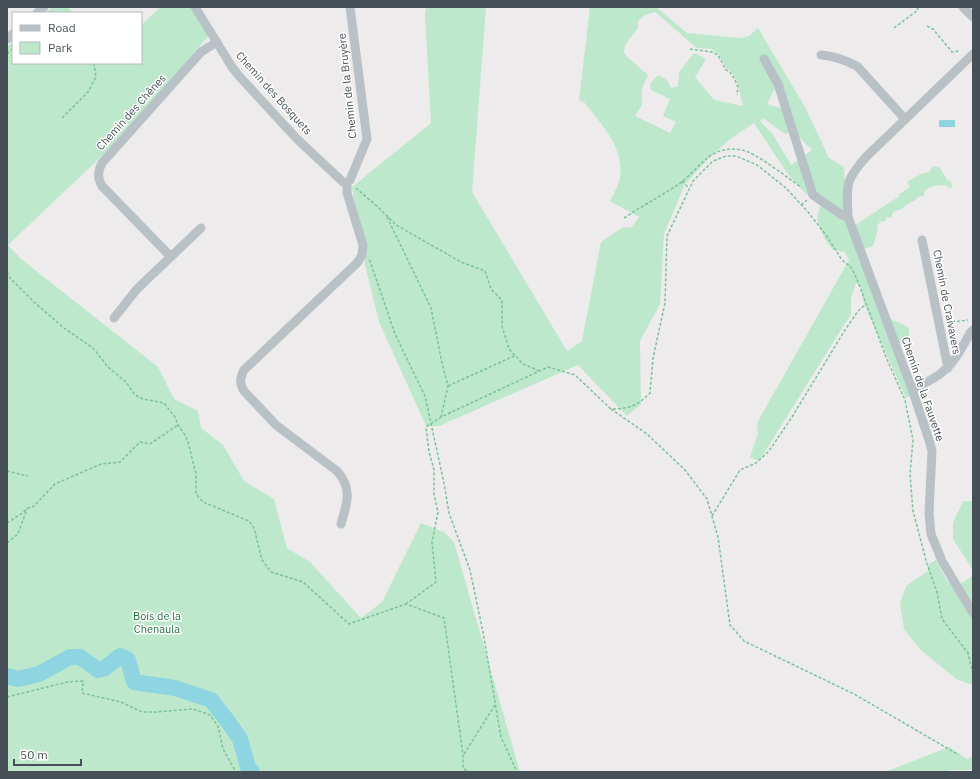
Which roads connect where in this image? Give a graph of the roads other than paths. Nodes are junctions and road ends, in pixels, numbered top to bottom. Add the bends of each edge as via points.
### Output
1 (195, 7) edge
2 (350, 7) edge
3 (963, 7) edge
4 (973, 17) edge
5 (217, 42) junction
6 (973, 54) edge
7 (821, 55) dead end
8 (764, 59) dead end
9 (905, 119) junction
10 (347, 183) junction
11 (848, 217) junction
12 (201, 228) dead end
13 (922, 240) dead end
14 (171, 257) junction
15 (114, 318) dead end
16 (973, 330) edge
17 (948, 368) junction
18 (912, 389) junction
19 (341, 524) dead end
20 (973, 613) edge

1 - 5 street, Chemin des Bosquets
2 - 10 street, Chemin de la Bruyère via 367,139
3 - 4 street
5 - 10 street, Chemin des Bosquets via 232,67 298,139
5 - 14 street, Chemin des Chênes via 201,52 99,169 102,186
6 - 9 street, Chemin de la Fauvette
7 - 9 street via 833,56 856,66
8 - 11 street via 778,84 813,195
9 - 11 street, Chemin de la Fauvette via 853,171 847,188
10 - 19 street via 347,193 363,245 362,256 244,370 240,381 244,391 276,425 341,476 347,488 348,500
11 - 18 street, Chemin de la Fauvette
12 - 14 street
13 - 17 street, Chemin de Craivavers
14 - 15 street via 137,289
16 - 17 street, Chemin de Craivavers via 957,358
17 - 18 street, Chemin de Craivavers via 928,382
18 - 20 street, Chemin de la Fauvette via 932,451 929,513 931,534 942,561

